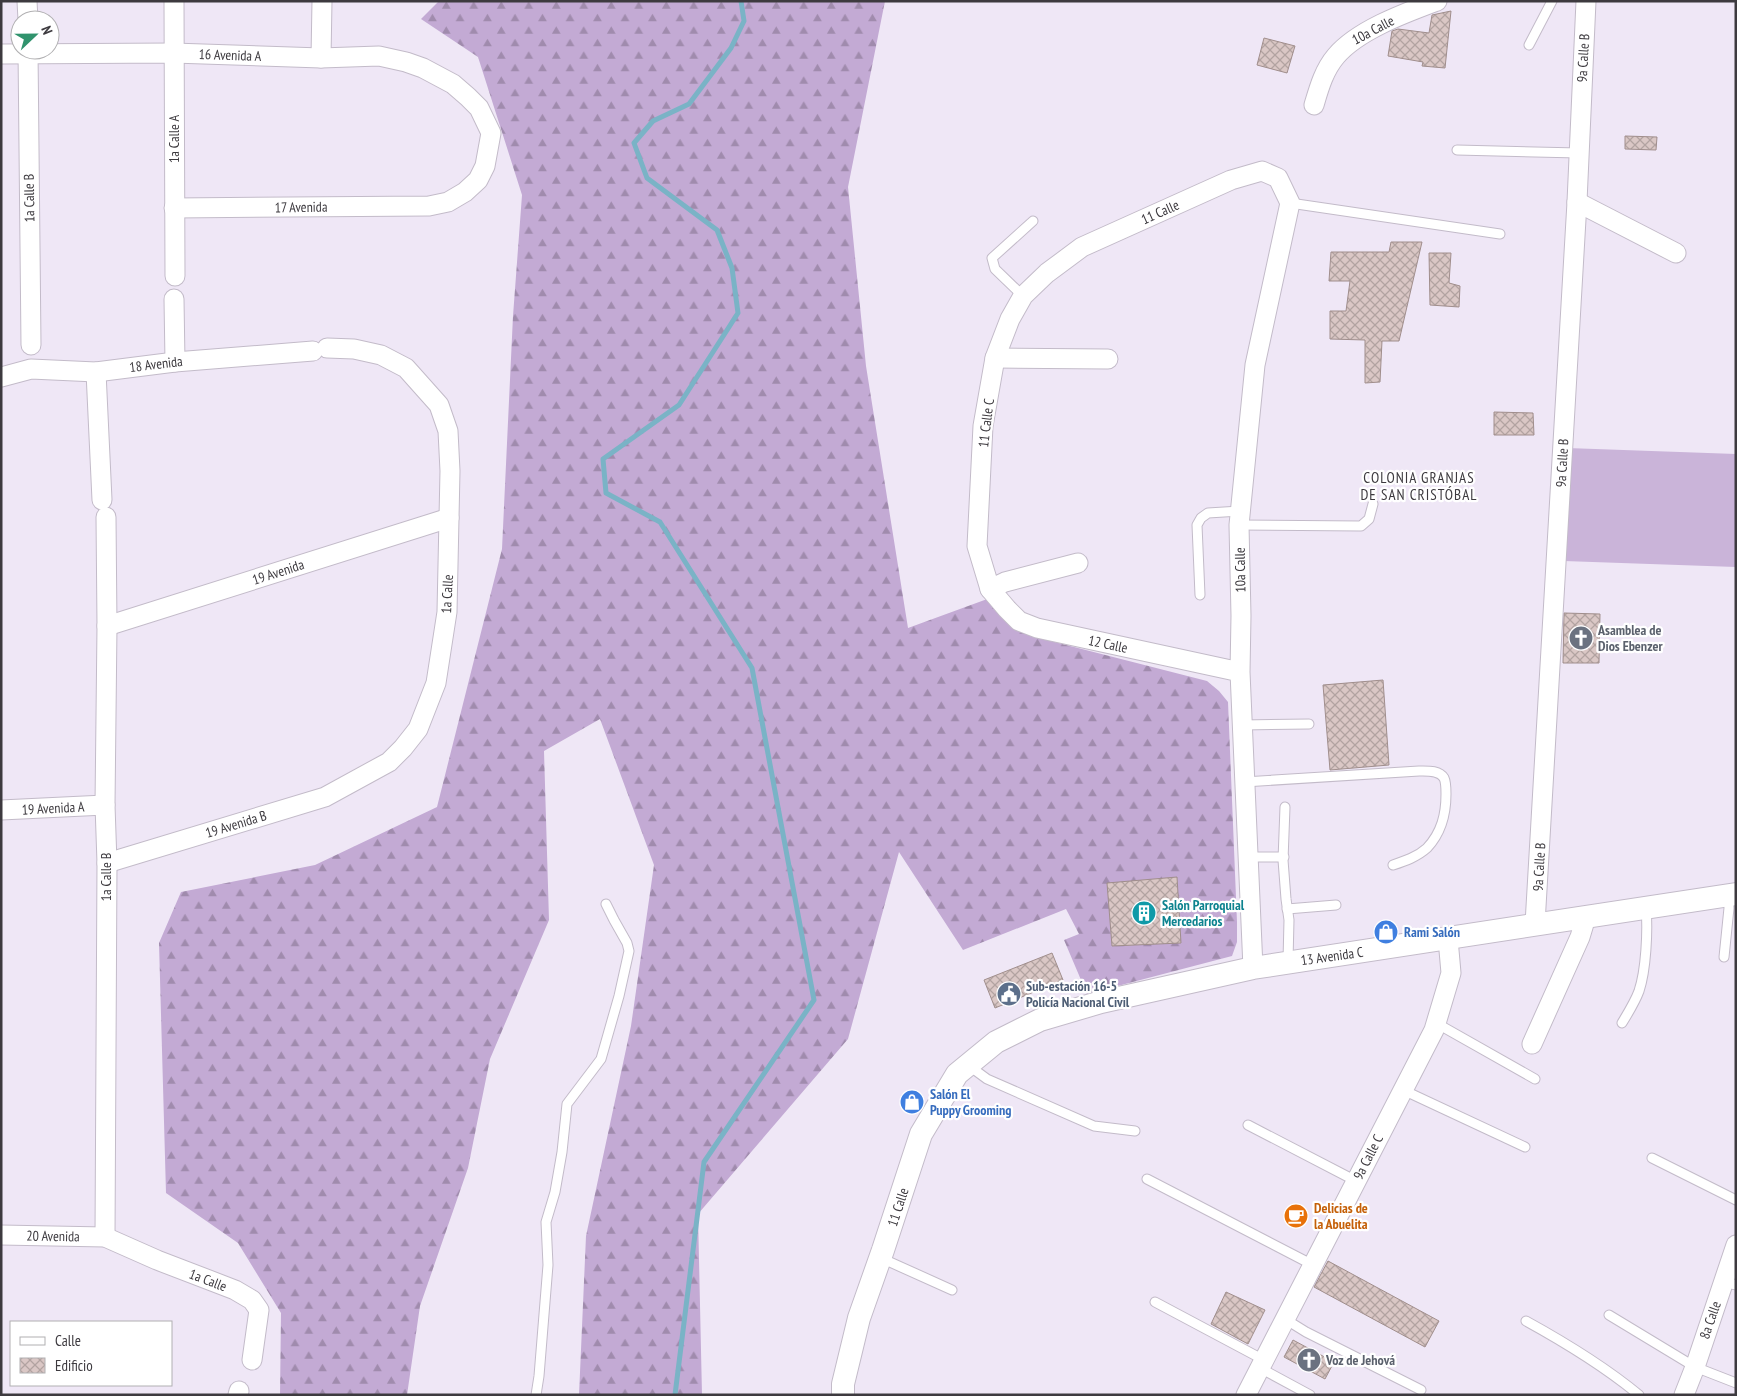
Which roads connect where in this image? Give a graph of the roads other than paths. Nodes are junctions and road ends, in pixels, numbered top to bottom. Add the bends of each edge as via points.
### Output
1 (174, 1) edge
2 (322, 1) edge
3 (1437, 1) edge
4 (1552, 1) edge
5 (1586, 1) edge
6 (1529, 45) dead end
7 (60, 52) edge
8 (173, 53) junction
9 (320, 58) junction
10 (28, 60) edge
11 (453, 84) joint
12 (1314, 105) dead end
13 (1457, 150) dead end
14 (1579, 153) junction
15 (1577, 202) junction
16 (1290, 203) junction
17 (174, 208) junction
18 (1033, 221) dead end
19 (1500, 234) dead end
20 (1676, 253) dead end
21 (1047, 273) joint
22 (175, 276) dead end
23 (1023, 296) junction
24 (174, 299) dead end
25 (31, 345) dead end
26 (995, 358) junction
27 (1108, 359) dead end
28 (175, 362) junction
29 (96, 372) junction
30 (1, 376) edge
31 (424, 387) joint
32 (1373, 504) dead end
33 (449, 518) junction
34 (1240, 518) junction
35 (1078, 563) dead end
36 (990, 589) junction
37 (1200, 595) dead end
38 (107, 626) junction
39 (1240, 672) junction
40 (1242, 724) junction
41 (1309, 724) dead end
42 (363, 777) joint
43 (1244, 782) junction
44 (105, 805) junction
45 (1285, 807) dead end
46 (1, 810) edge
47 (1248, 857) junction
48 (1284, 857) junction
49 (107, 863) junction
50 (1393, 866) dead end
51 (1732, 895) edge
52 (606, 904) dead end
53 (1336, 905) dead end
54 (1646, 908) junction
55 (1288, 909) junction
56 (1586, 917) junction
57 (1535, 924) junction
58 (1448, 939) junction
59 (1724, 957) dead end
60 (1288, 963) junction
61 (1253, 968) junction
62 (1436, 1023) junction
63 (1622, 1023) dead end
64 (996, 1042) joint
65 (1532, 1044) dead end
66 (968, 1065) junction
67 (1535, 1078) dead end
68 (1403, 1090) junction
69 (1248, 1125) dead end
70 (1135, 1131) dead end
71 (1525, 1147) dead end
72 (1652, 1158) dead end
73 (1147, 1180) dead end
74 (1356, 1181) junction
75 (1736, 1200) edge
76 (1, 1235) edge
77 (105, 1237) junction
78 (1736, 1245) edge
79 (880, 1258) junction
80 (1313, 1265) junction
81 (1731, 1274) edge
82 (952, 1290) dead end
83 (1155, 1302) dead end
84 (1609, 1315) dead end
85 (1285, 1319) junction
86 (1526, 1321) dead end
87 (252, 1360) dead end
88 (1262, 1364) junction
89 (1694, 1367) junction
90 (1736, 1382) edge
91 (1421, 1390) dead end
92 (536, 1395) edge
93 (843, 1395) edge
94 (1246, 1395) edge
95 (1310, 1395) edge
96 (1639, 1395) edge
97 (1684, 1395) edge

1 - 8 street, 1a Calle A
2 - 9 street
3 - 12 street, 10a Calle via 1353,38 1335,56 1323,77
4 - 6 lane
5 - 14 street, 9a Calle B
7 - 8 street, 16 Avenida A
8 - 9 street, 16 Avenida A
8 - 17 street, 1a Calle A
9 - 11 street, 16 Avenida A via 379,56 423,68
10 - 25 street, 1a Calle B
11 - 17 street, 17 Avenida via 479,108 490,134 490,148 486,166 478,180 448,202 429,206
13 - 14 lane
14 - 15 street, 9a Calle B
15 - 20 street
15 - 57 street, 9a Calle B
16 - 19 lane
16 - 21 street, 11 Calle via 1278,178 1262,171 1231,180 1082,247
16 - 34 street, 10a Calle via 1255,365
17 - 22 street, 1a Calle A
18 - 23 lane via 992,258 995,269
21 - 23 street, 11 Calle C
23 - 26 street, 11 Calle C
24 - 28 street
26 - 27 street
26 - 36 street, 11 Calle C via 983,426 977,546
28 - 29 street, 18 Avenida
28 - 31 street, 18 Avenida via 354,349 381,355 406,368
29 - 30 street, 18 Avenida via 31,369
29 - 38 street, 1a Calle B
31 - 33 street, 1a Calle via 439,404 448,431
32 - 34 lane via 1369,519 1361,526
33 - 38 street, 19 Avenida
33 - 42 street, 1a Calle via 446,612 436,684 418,729 389,762
34 - 37 lane via 1208,513 1197,525
34 - 39 street, 10a Calle
35 - 36 street
36 - 39 street, 12 Calle via 1019,621 1037,628
38 - 44 street, 1a Calle B
39 - 40 street, 10a Calle
40 - 41 lane
40 - 43 street, 10a Calle
42 - 49 street, 19 Avenida B via 325,797
43 - 47 street, 10a Calle
43 - 50 lane via 1419,770 1437,772 1444,778 1446,788 1446,812 1442,824 1429,846 1418,855
44 - 46 street, 19 Avenida A
44 - 49 street, 1a Calle B
45 - 48 lane
47 - 48 lane
47 - 61 street, 10a Calle
48 - 55 lane
49 - 77 street, 1a Calle B
51 - 54 street, 13 Avenida C
51 - 59 lane
52 - 92 lane via 629,951 601,1059 567,1104 555,1192 546,1222 548,1265
53 - 55 lane
54 - 56 street, 13 Avenida C
54 - 63 lane via 1639,991
55 - 60 lane
56 - 57 street, 13 Avenida C
56 - 65 street
57 - 58 street, 13 Avenida C
58 - 60 street, 13 Avenida C
58 - 62 street, 9a Calle C via 1451,973
60 - 61 street, 13 Avenida C
61 - 64 street, 13 Avenida C via 1101,1002 1040,1020
62 - 67 lane
62 - 68 street, 9a Calle C
64 - 66 street, 11 Calle
66 - 70 lane via 987,1079 1094,1126
66 - 79 street, 11 Calle via 957,1074 921,1134
68 - 71 lane
68 - 74 street, 9a Calle C
69 - 74 lane
72 - 75 lane
73 - 80 lane
74 - 80 street, 9a Calle C
76 - 77 street, 20 Avenida
77 - 87 street, 1a Calle via 252,1300 259,1310
78 - 81 street, 8a Calle
79 - 82 lane
79 - 93 street, 11 Calle via 859,1318
80 - 85 street, 9a Calle C
81 - 89 street, 8a Calle
83 - 88 lane
84 - 89 lane
85 - 88 street, 9a Calle C
85 - 91 lane
86 - 96 lane via 1568,1344
88 - 94 street, 9a Calle C
88 - 95 lane
89 - 90 lane
89 - 97 street, 8a Calle

